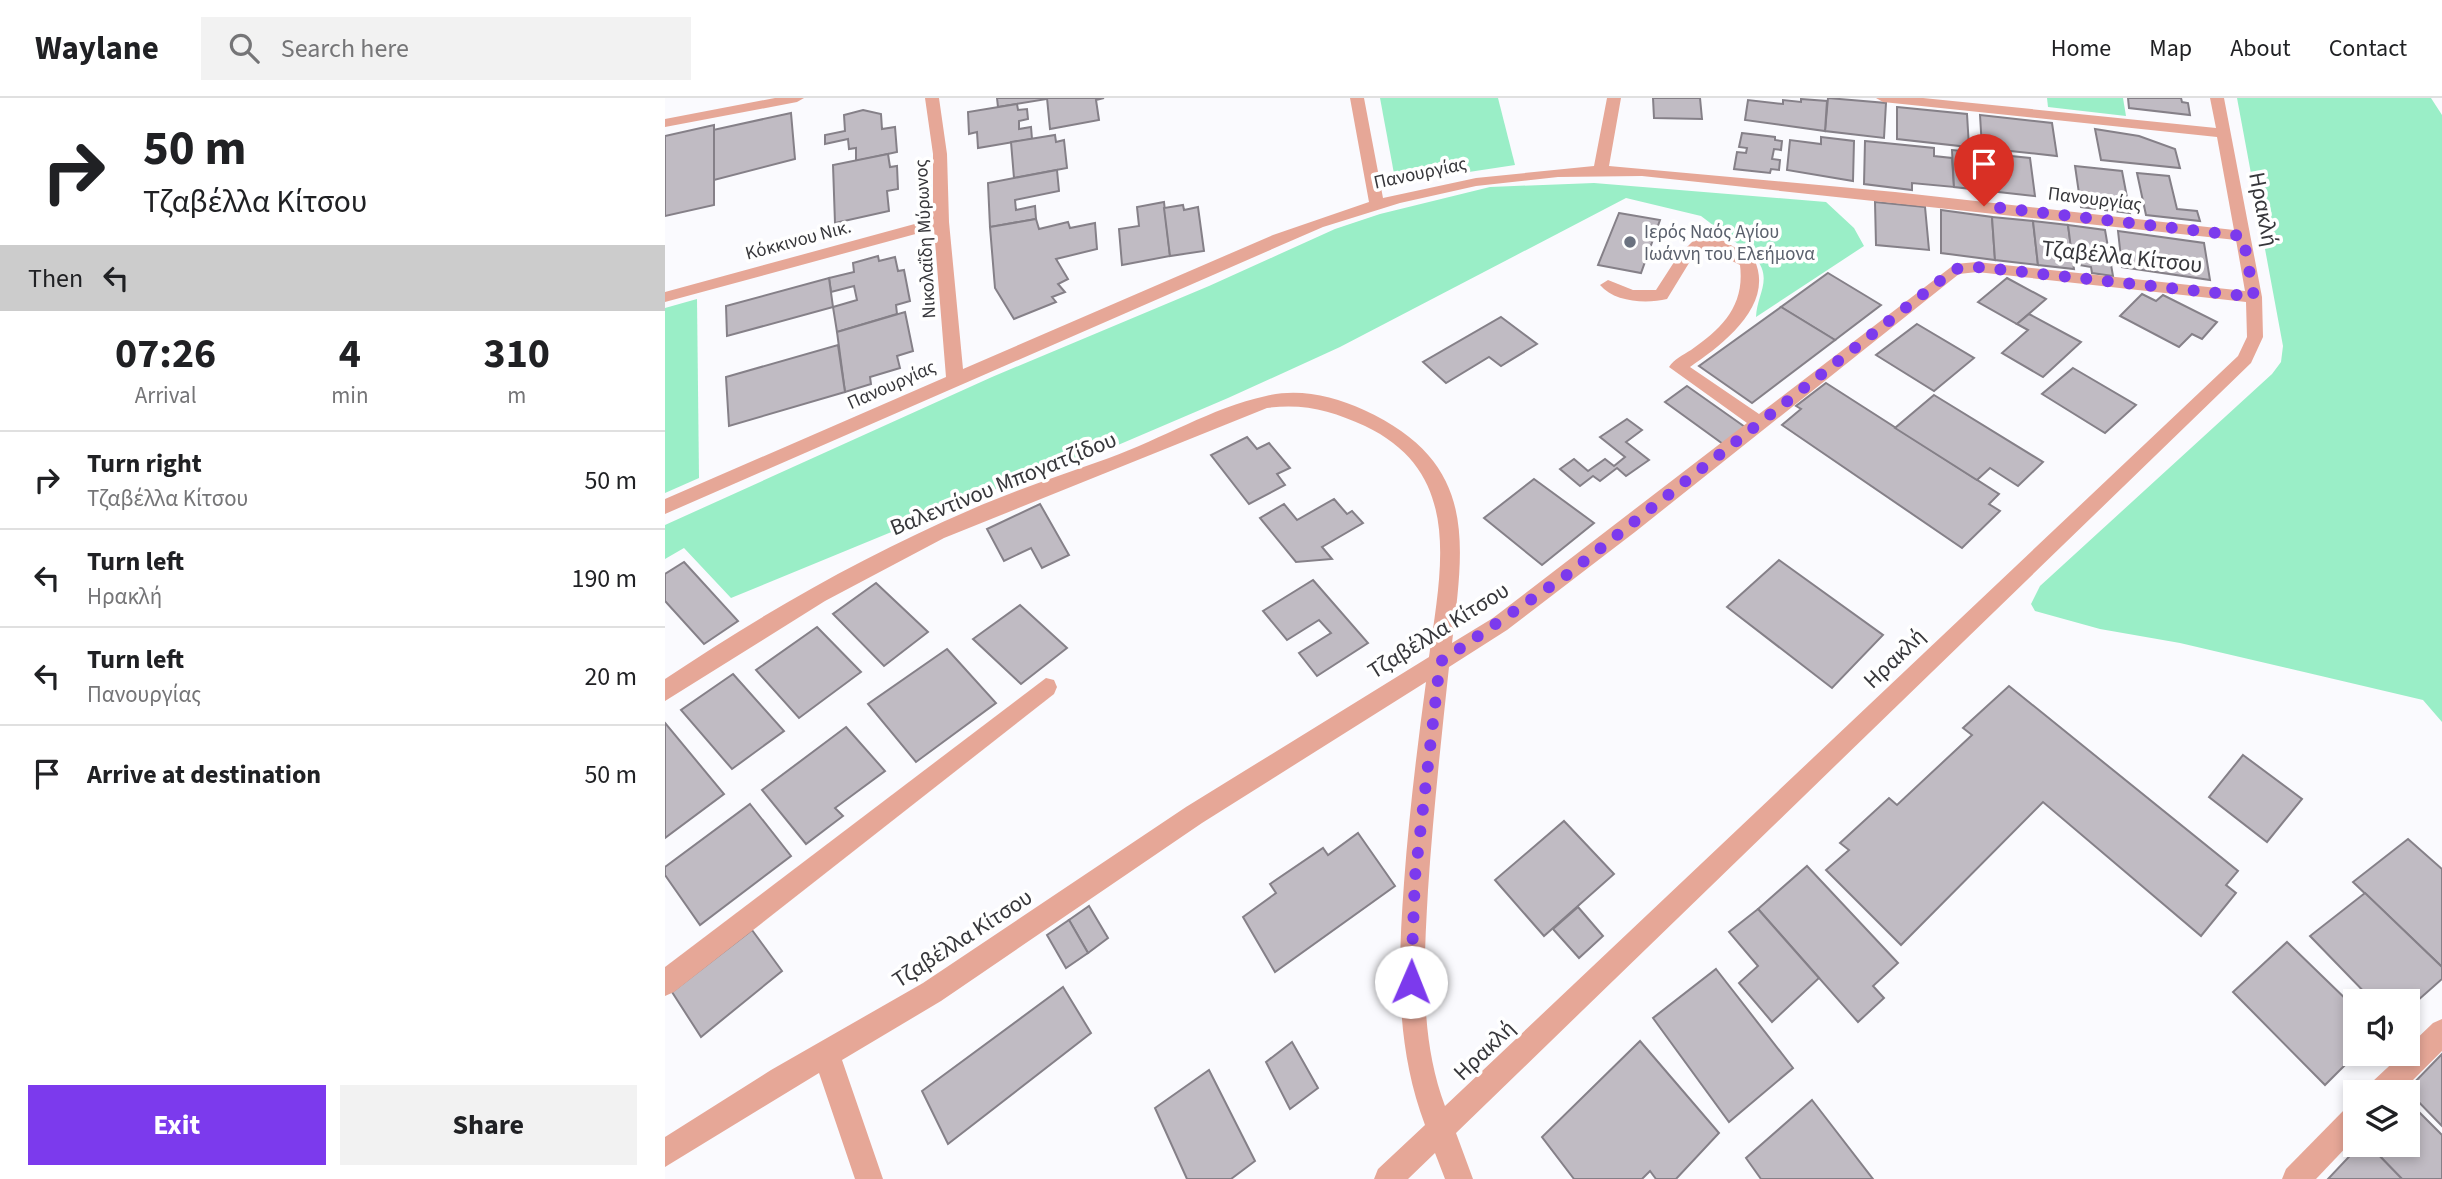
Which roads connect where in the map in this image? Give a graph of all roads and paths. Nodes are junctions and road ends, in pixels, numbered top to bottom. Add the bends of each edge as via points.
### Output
1 (797, 98) edge
2 (932, 98) edge
3 (1357, 98) edge
4 (1614, 98) edge
5 (1882, 98) edge
6 (2217, 98) edge
7 (665, 124) edge
8 (2223, 133) junction
9 (1601, 170) junction
10 (1376, 202) junction
11 (941, 222) junction
12 (2243, 236) junction
13 (1608, 285) dead end
14 (665, 296) edge
15 (2254, 297) junction
16 (955, 378) junction
17 (1760, 423) junction
18 (665, 507) edge
19 (1440, 662) junction
20 (1046, 687) dead end
21 (665, 691) edge
22 (665, 983) edge
23 (2442, 1032) edge
24 (826, 1053) junction
25 (2394, 1080) edge
26 (1438, 1130) junction
27 (2343, 1131) edge
28 (665, 1153) edge
29 (869, 1179) edge
30 (1388, 1179) edge
31 (1459, 1179) edge
32 (2296, 1179) edge

1 - 7 street
2 - 11 street, Νικολαΐδη Μύρωνος via 940,154
3 - 10 street
4 - 9 street
5 - 8 street
6 - 8 street, Ηρακλή
8 - 12 street, Ηρακλή
9 - 10 street, Πανουργίας via 1475,182
9 - 12 street, Πανουργίας via 1906,197
10 - 16 street, Πανουργίας via 1211,267
11 - 14 street, Κόκκινου Νικ.
11 - 16 street, Νικολαΐδη Μύρωνος
12 - 15 street, Ηρακλή
13 - 17 street via 1626,296 1661,295 1685,255 1702,241 1748,263 1751,277 1744,311 1714,344 1678,367
15 - 17 street, Τζαβέλλα Κίτσου via 1977,267 1955,269
15 - 26 street, Ηρακλή via 2255,337 2245,359
16 - 18 street, Πανουργίας
17 - 19 street, Τζαβέλλα Κίτσου via 1537,598
19 - 21 street, Βαλεντίνου Μπογατζίδου via 1452,559 1450,530 1443,497 1426,464 1390,432 1337,407 1300,398 1260,403 935,533 801,602
19 - 24 street, Τζαβέλλα Κίτσου via 1215,801 932,992
19 - 26 street, Βαλεντίνου Μπογατζίδου via 1422,801 1411,968 1417,1047
20 - 22 street
23 - 25 street
24 - 28 street, Τζαβέλλα Κίτσου
24 - 29 street
26 - 30 street, Ηρακλή
26 - 31 street, Βαλεντίνου Μπογατζίδου
27 - 32 street

